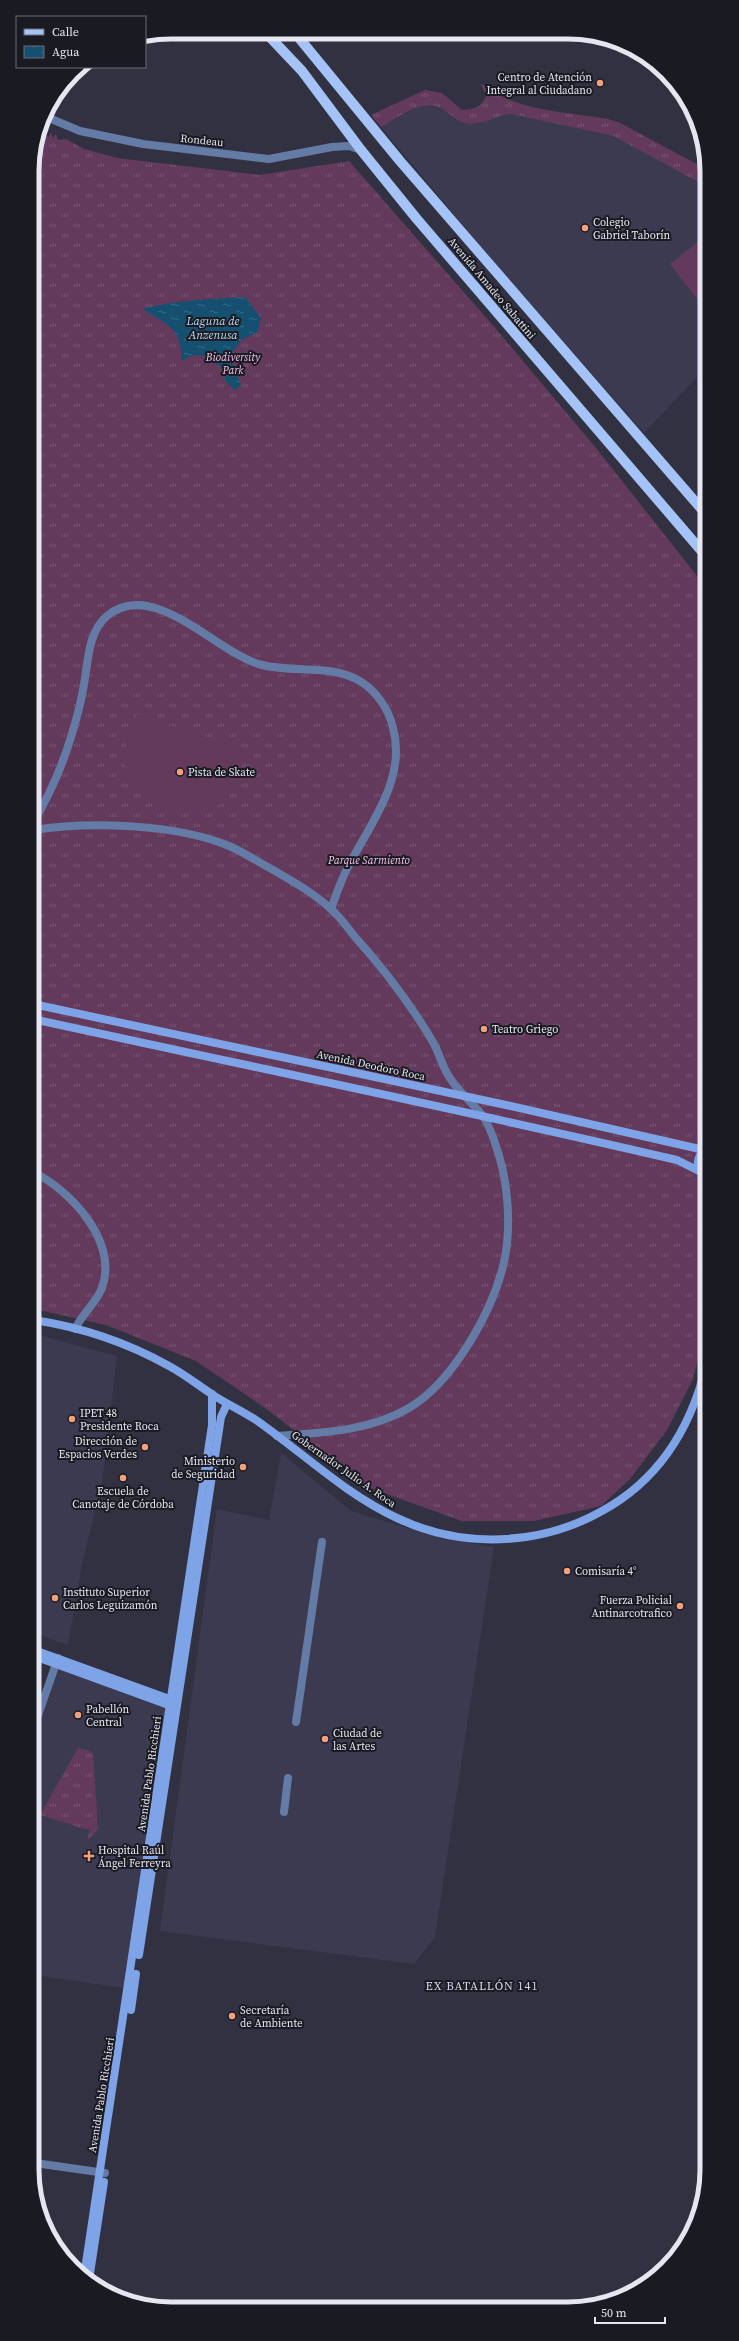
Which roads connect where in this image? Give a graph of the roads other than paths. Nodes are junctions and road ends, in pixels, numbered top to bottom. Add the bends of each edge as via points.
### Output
1 (272, 39) edge
2 (300, 39) edge
3 (51, 117) edge
4 (361, 150) junction
5 (700, 507) edge
6 (700, 549) edge
7 (39, 811) edge
8 (39, 829) edge
9 (331, 909) junction
10 (39, 1005) edge
11 (39, 1020) edge
12 (463, 1097) junction
13 (482, 1115) junction
14 (700, 1149) edge
15 (700, 1159) edge
16 (699, 1171) joint
17 (39, 1175) edge
18 (39, 1321) edge
19 (75, 1329) junction
20 (700, 1393) edge
21 (212, 1394) junction
22 (228, 1404) junction
23 (277, 1436) junction
24 (322, 1542) dead end
25 (39, 1652) edge
26 (39, 1657) edge
27 (58, 1661) junction
28 (174, 1703) junction
29 (39, 1713) edge
30 (296, 1722) dead end
31 (288, 1778) dead end
32 (284, 1812) dead end
33 (39, 2164) edge
34 (103, 2172) junction
35 (85, 2270) edge
36 (90, 2274) edge

1 - 4 main road, Avenida Amadeo Sabattini via 302,71
2 - 5 main road, Avenida Amadeo Sabattini via 391,151
3 - 4 street, Rondeau via 80,131 143,144 269,159 332,147 349,146
4 - 6 main road, Avenida Amadeo Sabattini
7 - 9 street via 70,739 98,625 107,615 117,610 132,606 154,606 254,663 345,674 368,687 385,709 395,737 394,777 343,876
8 - 9 street via 62,827 144,828 203,838 229,846 262,864 297,884
9 - 12 street via 382,967 431,1039 446,1072
10 - 12 main road, Avenida Deodoro Roca
11 - 13 main road
12 - 13 street
12 - 14 main road, Avenida Deodoro Roca
13 - 16 main road via 677,1160
13 - 23 street via 496,1144 501,1163 507,1203 507,1244 500,1279 468,1344 436,1386 398,1414 352,1428
15 - 16 main road, Avenida Deodoro Roca
17 - 19 street via 56,1186 77,1207 93,1226 100,1240 106,1266 102,1288
18 - 19 main road
19 - 21 main road via 133,1348 168,1365
20 - 23 main road, Gobernador Julio A. Roca via 677,1442 639,1486 610,1507 582,1521 521,1538 482,1540 422,1528 396,1518 341,1484
21 - 22 main road, Gobernador Julio A. Roca
21 - 28 main road, Avenida Pablo Ricchieri via 212,1425
22 - 23 main road, Gobernador Julio A. Roca
22 - 28 main road, Avenida Pablo Ricchieri via 220,1417
24 - 30 street
25 - 27 main road
26 - 27 main road
27 - 28 main road
27 - 29 street
28 - 34 main road, Avenida Pablo Ricchieri
31 - 32 street
33 - 34 street
34 - 35 main road, Avenida Pablo Ricchieri
34 - 36 main road, Avenida Pablo Ricchieri

